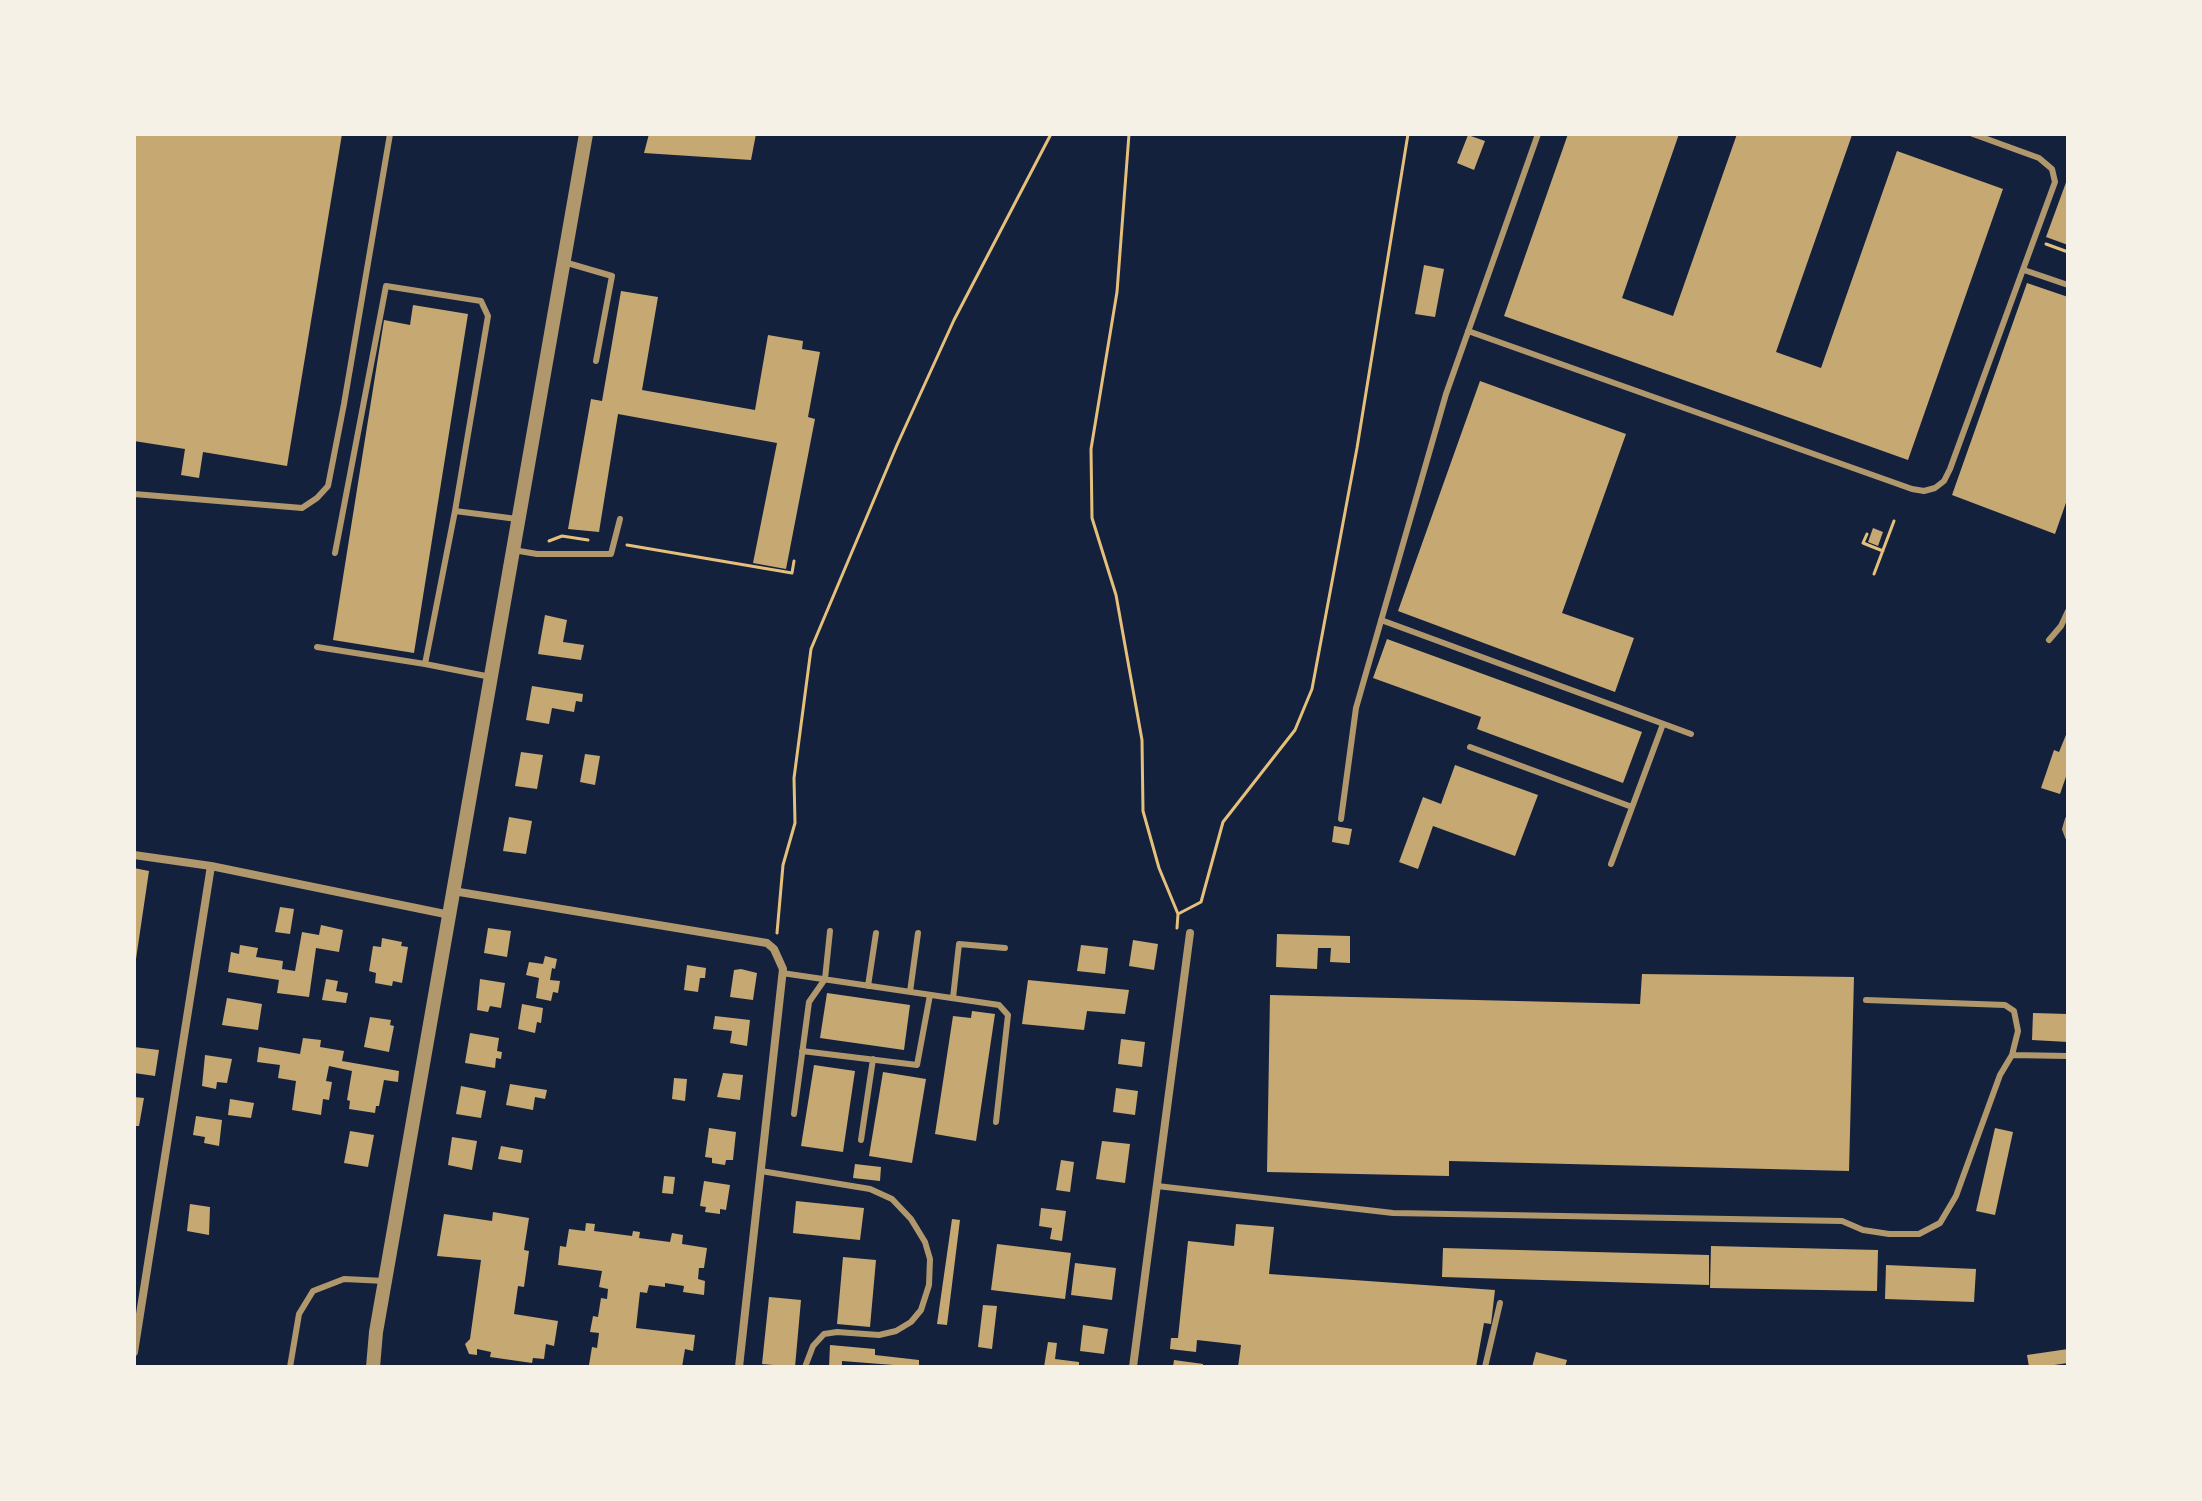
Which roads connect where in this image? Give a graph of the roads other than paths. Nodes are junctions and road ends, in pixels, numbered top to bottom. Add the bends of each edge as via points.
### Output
1 (390, 134) edge
2 (586, 134) edge
3 (1538, 134) edge
4 (1973, 134) edge
5 (564, 262) junction
6 (2024, 270) junction
7 (2068, 285) edge
8 (1468, 331) junction
9 (596, 361) dead end
10 (134, 494) edge
11 (455, 511) junction
12 (517, 519) junction
13 (620, 519) dead end
14 (514, 547) junction
15 (335, 553) dead end
16 (2068, 611) edge
17 (1381, 620) junction
18 (2049, 640) dead end
19 (317, 647) dead end
20 (425, 664) junction
21 (491, 677) junction
22 (1663, 724) junction
23 (1691, 734) dead end
24 (1470, 747) dead end
25 (1632, 807) junction
26 (1341, 819) dead end
27 (2068, 819) edge
28 (2068, 837) edge
29 (134, 855) edge
30 (1611, 864) dead end
31 (211, 866) junction
32 (453, 891) junction
33 (450, 915) junction
34 (830, 931) dead end
35 (876, 933) dead end
36 (918, 933) dead end
37 (1190, 933) dead end
38 (1005, 948) dead end
39 (782, 973) junction
40 (825, 979) junction
41 (868, 986) junction
42 (910, 992) junction
43 (930, 995) junction
44 (953, 998) junction
45 (1866, 1000) dead end
46 (802, 1051) junction
47 (2012, 1055) junction
48 (2068, 1056) edge
49 (873, 1059) junction
50 (794, 1114) dead end
51 (996, 1122) dead end
52 (861, 1140) dead end
53 (761, 1171) junction
54 (1157, 1186) junction
55 (385, 1281) junction
56 (1500, 1303) dead end
57 (134, 1352) edge
58 (290, 1367) edge
59 (373, 1367) edge
60 (739, 1367) edge
61 (805, 1367) edge
62 (1133, 1367) edge
63 (1485, 1367) edge

1 - 10 lane via 328,486 302,508
2 - 5 street
3 - 8 lane
4 - 6 lane via 2039,158 2052,169 2053,189
5 - 9 lane via 612,276
5 - 12 street
6 - 7 lane
6 - 8 lane via 1950,469 1940,485 1924,491
8 - 17 lane
11 - 12 lane
11 - 15 lane via 488,316 481,301 386,286
11 - 20 lane
12 - 14 street
13 - 14 lane via 611,554 537,554
14 - 21 street
16 - 18 lane
17 - 22 lane
17 - 26 lane via 1356,708
19 - 20 lane
20 - 21 lane
21 - 32 street
22 - 23 lane
22 - 25 lane
24 - 25 lane
25 - 30 lane
27 - 28 lane
29 - 31 street
31 - 33 street
31 - 57 street
32 - 33 street
32 - 39 street via 767,943 781,962
33 - 55 street
34 - 40 lane
35 - 41 lane
36 - 42 lane
37 - 54 street
38 - 44 lane via 959,944
39 - 40 lane
39 - 53 street
40 - 41 lane
40 - 46 lane via 809,1002
41 - 42 lane
42 - 43 lane
43 - 44 lane
43 - 49 lane via 917,1065
44 - 51 lane via 999,1005 1008,1015
45 - 47 lane via 2005,1005 2014,1011 2018,1031
46 - 49 lane
46 - 50 lane
47 - 48 lane
47 - 54 lane via 1956,1196 1940,1223 1919,1234 1863,1230 1842,1221 1393,1213
49 - 52 lane
53 - 60 street
53 - 61 lane via 870,1189 892,1199 911,1219 930,1259 929,1285 911,1322 879,1335 824,1334
54 - 62 street
55 - 58 lane via 344,1279 313,1291 299,1314
55 - 59 street
56 - 63 lane

